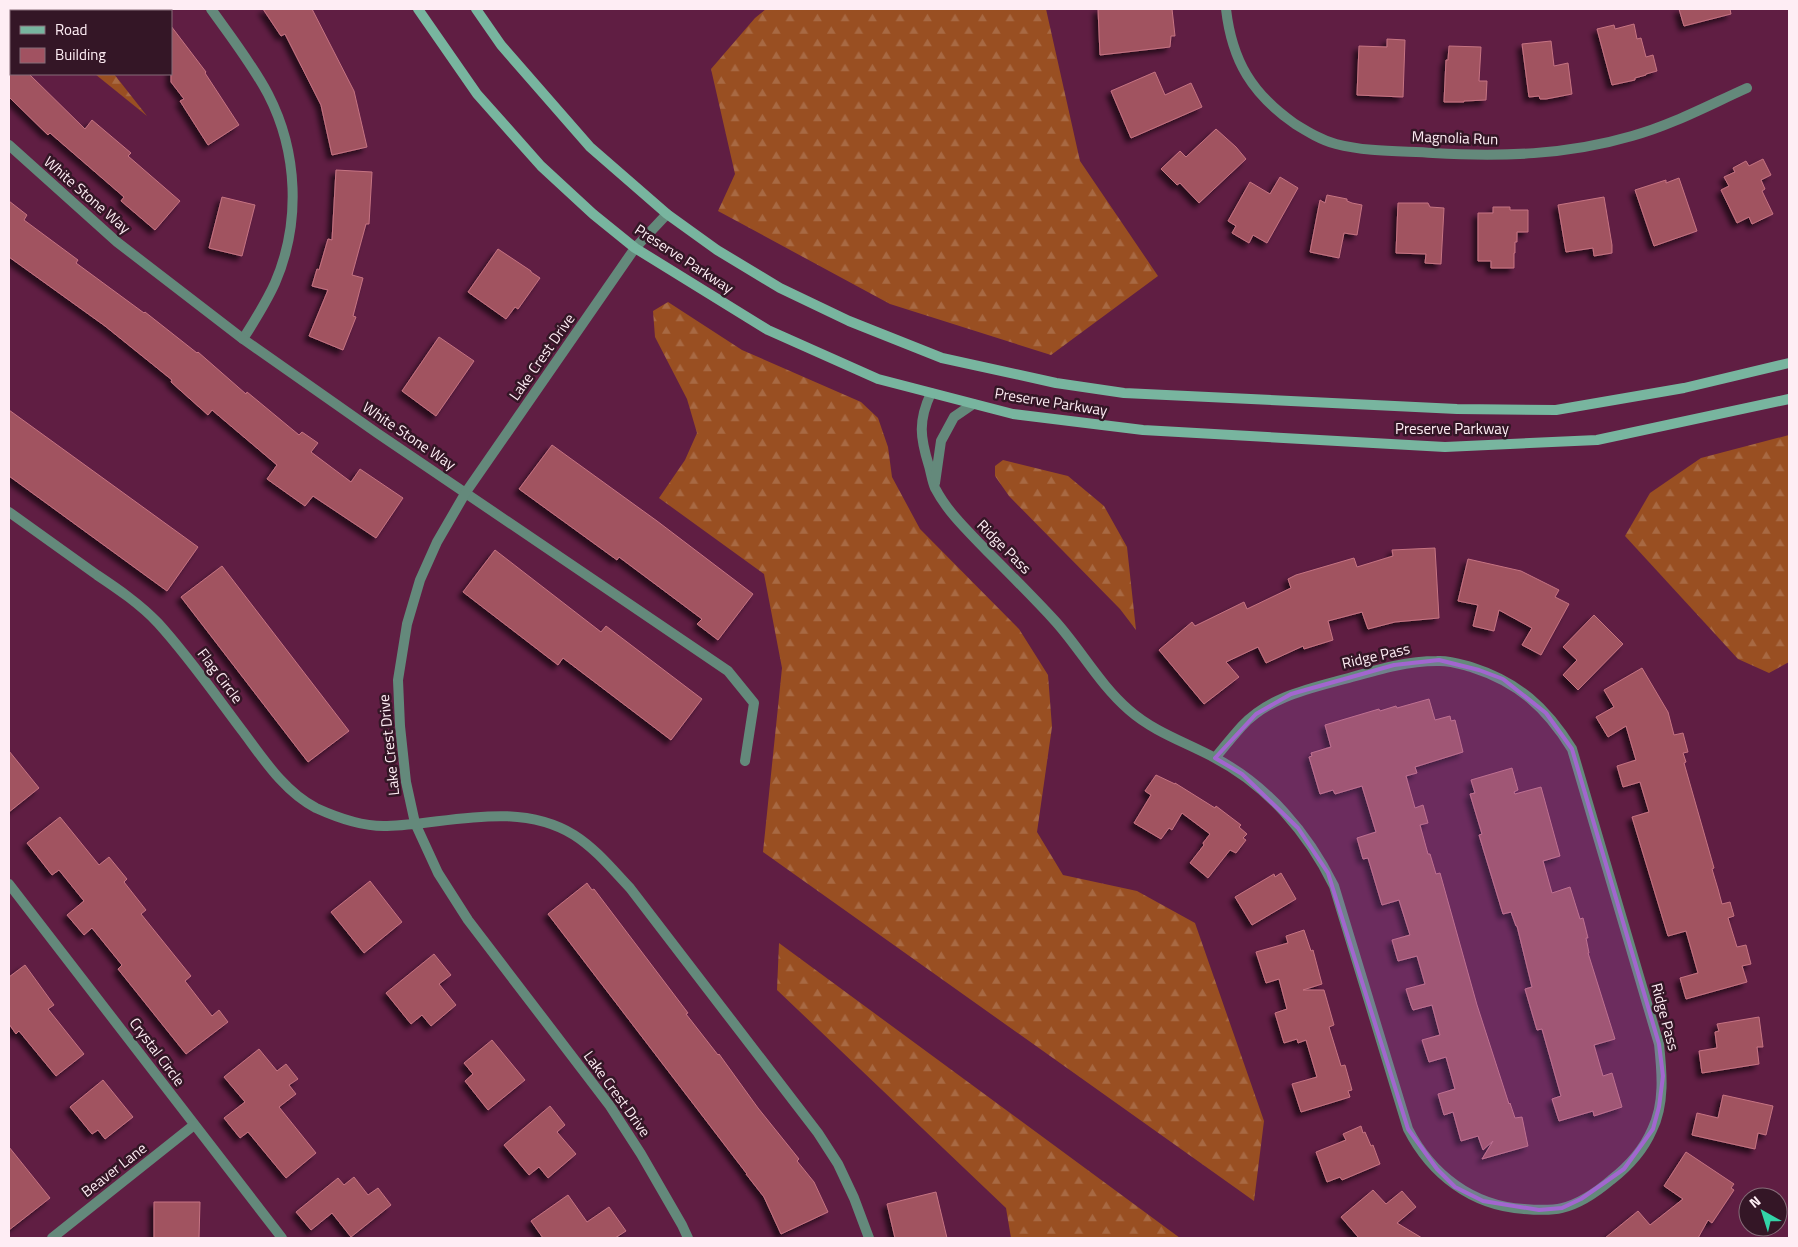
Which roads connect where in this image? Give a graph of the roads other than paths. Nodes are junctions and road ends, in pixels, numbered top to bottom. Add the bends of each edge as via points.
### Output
1 (211, 9) edge
2 (418, 9) edge
3 (476, 9) edge
4 (1226, 9) edge
5 (1747, 88) dead end
6 (9, 145) edge
7 (667, 214) junction
8 (635, 248) junction
9 (243, 339) junction
10 (1789, 363) edge
11 (931, 393) junction
12 (1789, 400) edge
13 (972, 404) junction
14 (934, 486) junction
15 (466, 492) junction
16 (9, 512) edge
17 (1215, 758) junction
18 (745, 761) dead end
19 (415, 823) junction
20 (9, 884) edge
21 (194, 1125) junction
22 (52, 1238) edge
23 (282, 1238) edge
24 (688, 1238) edge
25 (869, 1238) edge

1 - 9 street via 268,94 288,150 293,183 293,215 286,252 262,310
2 - 8 street, Preserve Parkway via 477,94 541,166
3 - 7 street, Preserve Parkway via 501,45 590,147
4 - 5 street, Magnolia Run via 1228,29 1240,66 1254,87 1283,116 1336,144 1445,153 1507,155 1552,152 1633,136 1680,119
6 - 9 street, White Stone Way via 117,242
7 - 8 street, Lake Crest Drive
7 - 10 street, Preserve Parkway via 717,250 780,288 850,321 942,358 1056,383 1124,393 1447,409 1556,410 1684,388
8 - 11 street, Preserve Parkway via 768,330 878,379
8 - 15 street, Lake Crest Drive
9 - 15 street, White Stone Way
11 - 13 street, Preserve Parkway
11 - 14 street, Ridge Pass via 924,409 921,430
12 - 13 street, Preserve Parkway via 1597,440 1445,447 1142,430 1013,414
13 - 14 street via 954,417 941,441
14 - 17 street, Ridge Pass via 961,525 1044,609 1128,709 1168,736
15 - 18 street, White Stone Way via 728,671 754,703
15 - 19 street, Lake Crest Drive via 437,542 420,580 407,624 398,680 406,782
16 - 19 street, Flag Circle via 127,596 157,622 274,772 296,794 314,807 361,824
17 - 17 street, Ridge Pass via 1242,774 1280,808 1298,828 1328,873 1408,1129 1420,1150 1437,1169 1455,1186 1483,1201 1517,1209 1539,1210 1562,1208 1580,1200 1624,1169 1640,1152 1653,1129 1663,1076 1659,1044 1572,749 1546,713 1503,679 1457,663 1439,660 1394,665 1291,694 1243,725
19 - 24 street, Lake Crest Drive via 438,873 468,920 610,1106
19 - 25 street, Flag Circle via 491,815 528,819 553,825 574,835 601,855 630,888 818,1133 838,1164
20 - 21 street, Crystal Circle
21 - 22 street, Beaver Lane
21 - 23 street, Crystal Circle

